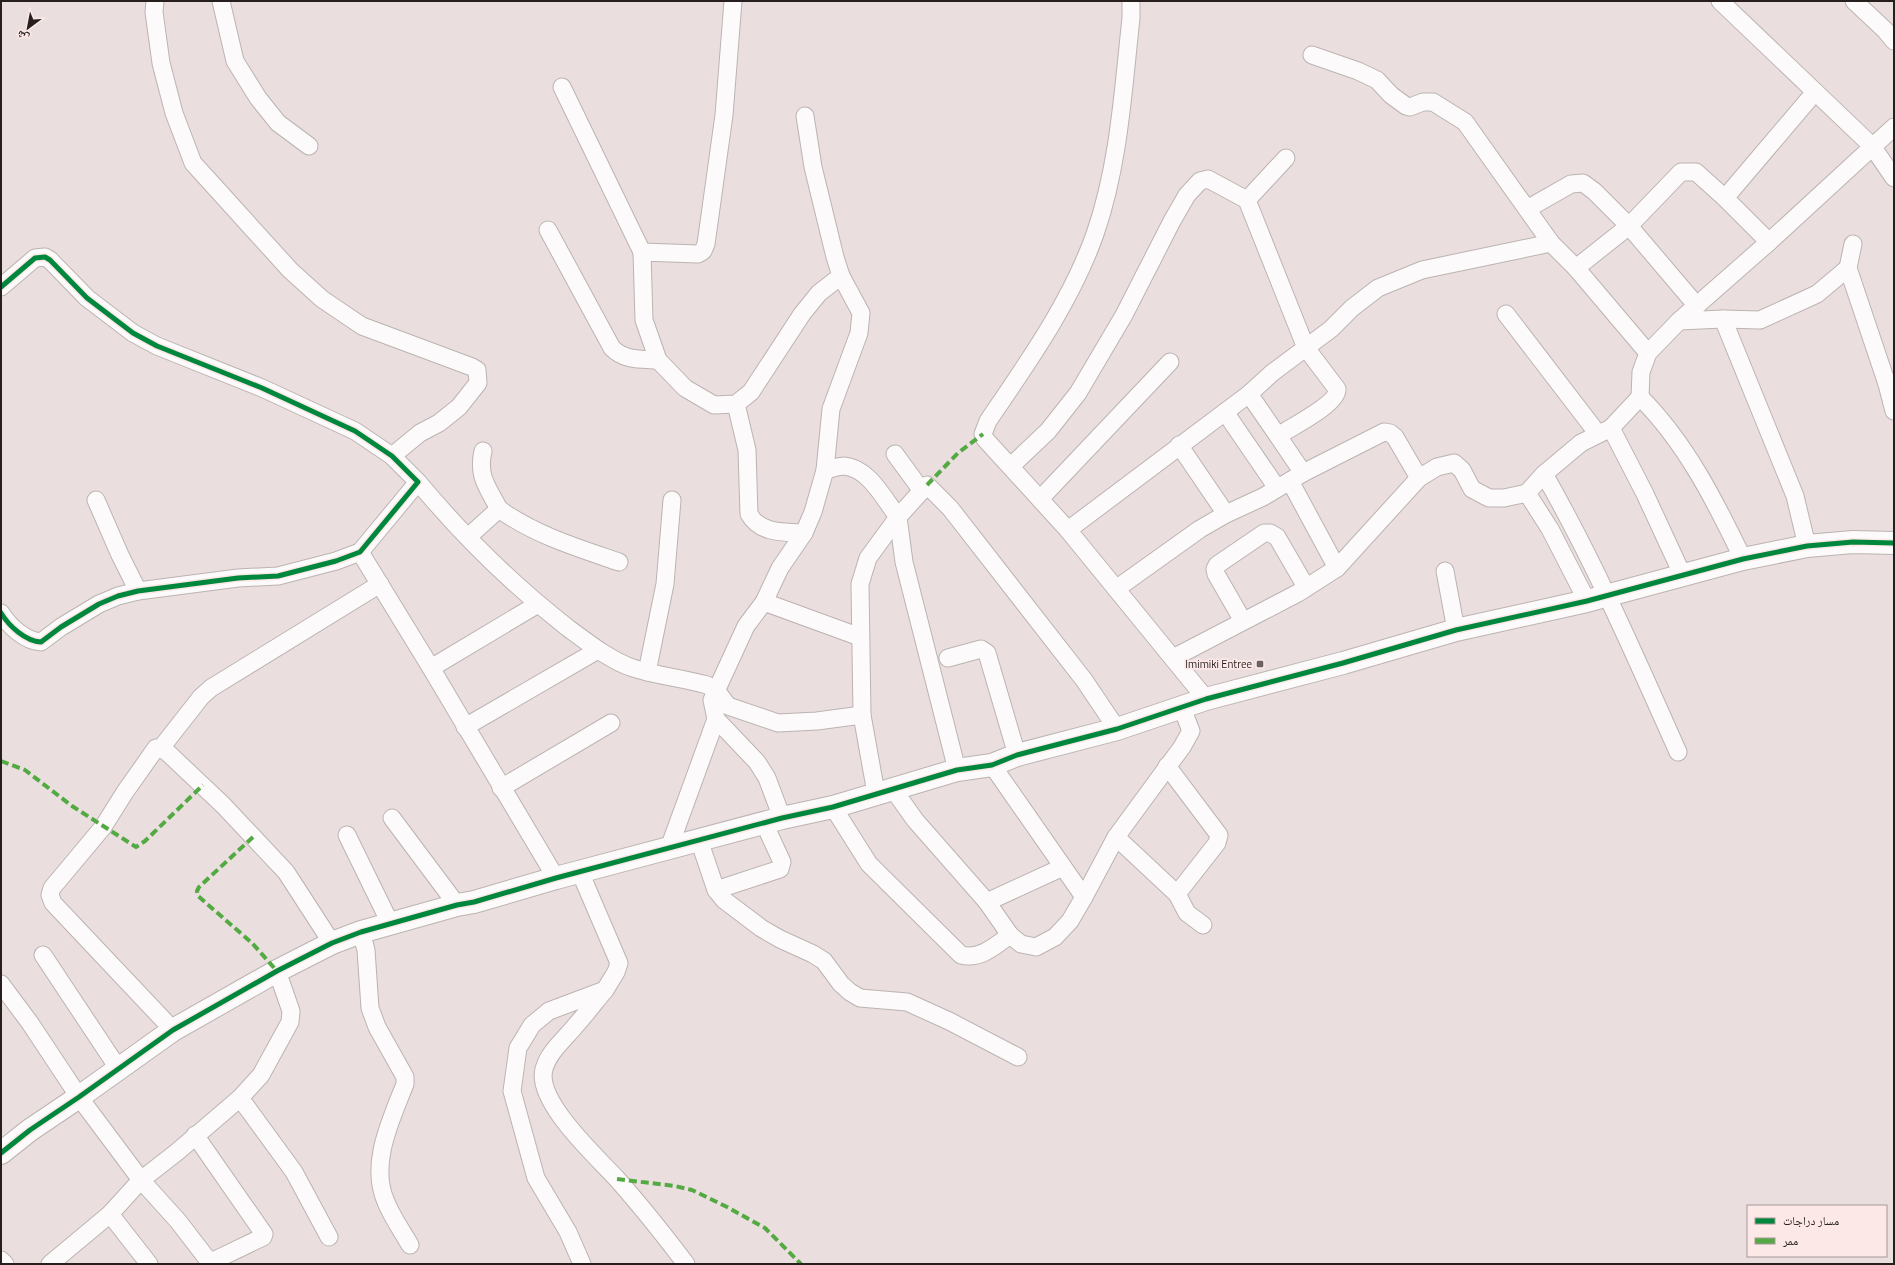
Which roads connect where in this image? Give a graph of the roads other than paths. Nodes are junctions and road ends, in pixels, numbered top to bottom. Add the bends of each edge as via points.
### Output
1 (155, 1) edge
2 (222, 1) edge
3 (733, 1) edge
4 (1131, 1) edge
5 (1720, 1) edge
6 (1854, 1) edge
7 (1894, 41) edge
8 (1312, 55) dead end
9 (562, 86) dead end
10 (1815, 92) junction
11 (805, 116) dead end
12 (1894, 127) edge
13 (309, 146) dead end
14 (1872, 146) junction
15 (1286, 158) dead end
16 (1894, 178) edge
17 (1724, 198) junction
18 (1247, 200) junction
19 (1527, 209) junction
20 (1629, 226) junction
21 (548, 230) dead end
22 (1551, 242) junction
23 (1769, 242) junction
24 (1853, 244) dead end
25 (642, 252) junction
26 (1576, 268) junction
27 (1848, 268) junction
28 (841, 276) junction
29 (1, 287) edge
30 (1697, 306) junction
31 (1506, 314) dead end
32 (1723, 319) junction
33 (1679, 321) junction
34 (1306, 348) junction
35 (1648, 353) junction
36 (658, 360) junction
37 (1170, 362) dead end
38 (1891, 383) edge
39 (1248, 394) junction
40 (1640, 397) junction
41 (736, 404) junction
42 (1894, 410) edge
43 (1225, 412) junction
44 (1604, 431) junction
45 (1278, 436) junction
46 (1179, 445) junction
47 (483, 452) dead end
48 (894, 454) dead end
49 (392, 456) junction
50 (1011, 466) junction
51 (825, 470) junction
52 (1544, 474) junction
53 (1419, 478) junction
54 (1290, 481) junction
55 (418, 482) junction
56 (922, 491) junction
57 (1527, 493) junction
58 (1040, 499) junction
59 (96, 500) dead end
60 (672, 500) dead end
61 (500, 509) junction
62 (1226, 514) junction
63 (898, 517) junction
64 (1068, 530) junction
65 (804, 533) junction
66 (468, 538) junction
67 (1894, 543) edge
68 (1807, 546) junction
69 (360, 552) junction
70 (1743, 559) junction
71 (619, 562) dead end
72 (1337, 568) junction
73 (1445, 571) dead end
74 (1683, 576) junction
75 (380, 584) junction
76 (1306, 587) junction
77 (1116, 589) junction
78 (138, 591) junction
79 (1597, 598) junction
80 (764, 602) junction
81 (538, 604) junction
82 (1, 613) edge
83 (1243, 621) junction
84 (1456, 630) junction
85 (860, 637) junction
86 (598, 650) junction
87 (948, 658) dead end
88 (1173, 658) junction
89 (431, 668) junction
90 (647, 672) junction
91 (716, 690) junction
92 (1206, 699) junction
93 (1182, 708) junction
94 (862, 715) junction
95 (716, 719) junction
96 (611, 723) dead end
97 (465, 727) junction
98 (1117, 729) junction
99 (161, 748) junction
100 (1678, 752) dead end
101 (1017, 755) junction
102 (992, 765) junction
103 (1167, 766) junction
104 (957, 770) junction
105 (501, 788) junction
106 (885, 791) junction
107 (833, 807) junction
108 (392, 818) dead end
109 (773, 821) junction
110 (346, 835) dead end
111 (1116, 837) junction
112 (699, 840) junction
113 (669, 848) junction
114 (1063, 867) junction
115 (580, 872) junction
116 (556, 878) junction
117 (716, 890) junction
118 (1177, 894) junction
119 (1084, 897) junction
120 (987, 902) junction
121 (457, 905) junction
122 (390, 923) junction
123 (1203, 925) dead end
124 (361, 932) junction
125 (1010, 934) junction
126 (332, 943) junction
127 (43, 956) dead end
128 (277, 971) junction
129 (1, 984) edge
130 (605, 990) junction
131 (173, 1030) junction
132 (1018, 1057) dead end
133 (118, 1068) junction
134 (79, 1097) junction
135 (240, 1098) junction
136 (195, 1135) junction
137 (1, 1153) edge
138 (141, 1180) junction
139 (110, 1214) junction
140 (329, 1237) dead end
141 (410, 1245) dead end
142 (1, 1260) edge
143 (5, 1264) edge
144 (50, 1264) edge
145 (149, 1264) edge
146 (582, 1264) edge
147 (686, 1264) edge

1 - 49 street via 154,12 162,63 174,113 193,163 290,270 322,300 362,326 477,370 478,384 459,407 439,423 420,432
2 - 13 street via 238,67 278,123
3 - 25 street via 724,115 706,244 703,251 698,254
4 - 50 street via 1120,125 1109,186 1094,234 1069,292 1035,351 988,421 983,434
5 - 10 street
6 - 7 street
8 - 19 street via 1377,80 1406,106 1433,102 1465,122
9 - 25 street
10 - 14 street
10 - 17 street
11 - 28 street via 812,167
12 - 14 street
14 - 16 street
14 - 23 street
15 - 18 street
17 - 20 street via 1696,172 1681,172
17 - 23 street
18 - 34 street
18 - 50 street via 1208,179 1200,181 1187,195 1124,315 1078,393 1048,431
19 - 20 street via 1571,184 1583,184 1594,191
19 - 22 street
20 - 26 street
20 - 30 street
21 - 36 street via 612,348 621,356 628,358
22 - 26 street
22 - 34 street via 1422,270 1378,288
23 - 30 street
24 - 27 street
25 - 36 street via 644,320
26 - 35 street
27 - 32 street via 1817,294 1760,320
27 - 38 street
28 - 41 street via 819,293 798,320 751,392
28 - 51 street via 861,313 859,333 831,409
29 - 49 street via 35,258 45,257 87,298 133,332 157,346 262,388 348,428
30 - 33 street
31 - 44 street
32 - 33 street
32 - 68 street via 1795,496
33 - 35 street
34 - 39 street
34 - 45 street via 1336,386 1338,394 1331,402
35 - 40 street via 1641,372
36 - 41 street via 685,388 714,405
37 - 58 street
38 - 42 street
39 - 43 street
39 - 45 street
40 - 44 street
40 - 70 street via 1660,418 1701,477
41 - 65 street via 748,450 749,514 758,526 776,532
43 - 46 street
43 - 54 street
44 - 52 street via 1580,443
44 - 74 street via 1645,494
45 - 54 street
46 - 62 street
46 - 64 street
47 - 61 street via 481,475
48 - 56 street
49 - 55 street
50 - 58 street
51 - 63 street via 842,466 856,468 868,478
51 - 65 street
52 - 57 street
52 - 79 street via 1570,519
53 - 54 street via 1395,437 1384,432
53 - 57 street via 1438,467 1454,464 1462,470 1472,489 1489,498
53 - 72 street
54 - 62 street
54 - 72 street
55 - 66 street
55 - 69 street
56 - 63 street
56 - 98 street via 927,485 950,508 1084,680
57 - 79 street
58 - 64 street
59 - 78 street
60 - 90 street via 665,584
61 - 66 street
61 - 71 street via 516,520 557,540
62 - 77 street via 1200,529
63 - 85 street via 868,558 860,584
63 - 104 street via 904,562
64 - 77 street
65 - 80 street via 780,568
66 - 81 street
67 - 68 street via 1853,542
68 - 70 street
69 - 75 street
69 - 78 street via 278,576 238,578
70 - 74 street
72 - 76 street
73 - 84 street
74 - 79 street
75 - 89 street
75 - 99 street via 211,688
76 - 83 street
76 - 83 street via 1277,537 1264,533 1217,565 1215,570
77 - 88 street
78 - 82 street via 99,604 41,642 9,626
79 - 84 street
79 - 100 street
80 - 85 street
80 - 91 street via 746,626
81 - 86 street
81 - 89 street
83 - 88 street
84 - 92 street
85 - 94 street
86 - 90 street via 632,668
86 - 97 street
87 - 101 street via 981,649 990,657
88 - 92 street
89 - 97 street
90 - 91 street via 696,682
91 - 94 street via 728,706 778,723
91 - 95 street via 712,700
92 - 93 street
93 - 98 street
93 - 103 street via 1191,731
94 - 106 street
95 - 109 street via 757,762 767,778
95 - 113 street
96 - 105 street
97 - 105 street
98 - 101 street
99 - 126 street via 223,804 286,872
99 - 131 street via 153,750 103,827 52,888 50,895 53,903
101 - 102 street
102 - 104 street
102 - 114 street
103 - 111 street
103 - 118 street via 1220,835 1217,843
104 - 106 street
105 - 116 street
106 - 107 street
106 - 120 street via 915,820
107 - 109 street
107 - 125 street via 869,864 961,955 970,957 989,950
108 - 121 street
109 - 112 street
109 - 117 street via 782,862 780,869
110 - 122 street
111 - 118 street
111 - 119 street
112 - 113 street
112 - 117 street
113 - 115 street
114 - 119 street
114 - 120 street
115 - 116 street
115 - 130 street via 619,963
116 - 121 street
117 - 132 street via 724,900 761,928 824,961 841,984 860,998 907,1002 949,1020
118 - 123 street via 1187,913
119 - 125 street via 1070,921 1055,937 1036,948 1021,944
120 - 125 street
121 - 122 street
122 - 124 street
124 - 126 street
124 - 141 street via 366,950 370,1008 377,1027 405,1077 405,1084 381,1156 380,1178 386,1202
126 - 128 street
127 - 133 street
128 - 131 street
128 - 135 street via 291,1010 290,1022 261,1075
129 - 134 street
130 - 146 street via 549,1011 532,1025 518,1048 512,1091 536,1178 568,1232
130 - 147 street via 555,1048 547,1061 543,1070 547,1093 576,1137 617,1179
131 - 133 street
133 - 134 street
134 - 137 street
134 - 138 street
135 - 136 street
135 - 140 street via 294,1172
136 - 138 street
136 - 138 street via 256,1221 264,1234 263,1237 213,1261 208,1260 178,1221
138 - 139 street
139 - 144 street
139 - 145 street
142 - 143 street

